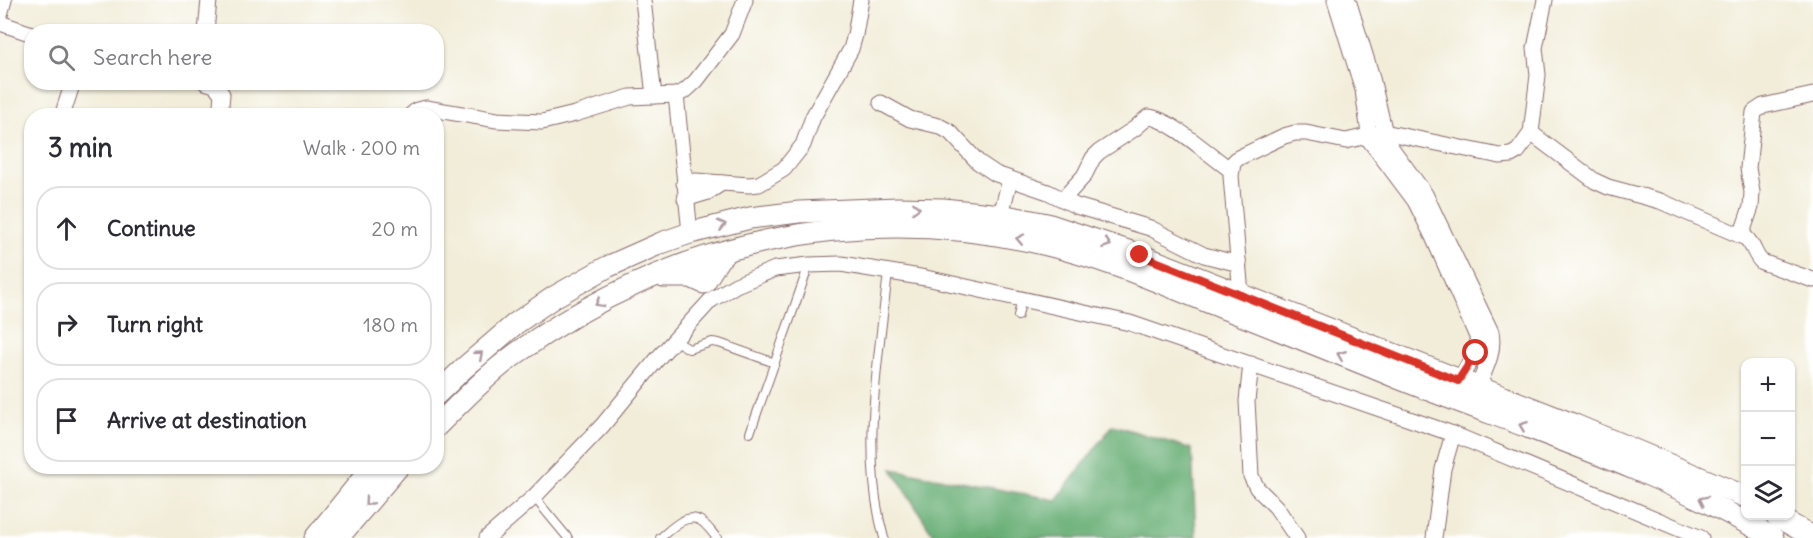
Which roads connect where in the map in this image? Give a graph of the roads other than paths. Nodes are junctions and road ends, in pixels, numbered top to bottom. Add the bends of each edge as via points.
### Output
1 (4, 0) edge
2 (209, 0) edge
3 (643, 0) edge
4 (745, 0) edge
5 (861, 0) edge
6 (1335, 0) edge
7 (1348, 0) edge
8 (1545, 0) edge
9 (0, 15) edge
10 (0, 23) edge
11 (207, 24) edge
12 (24, 31) edge
13 (70, 90) edge
14 (219, 90) edge
15 (676, 95) junction
16 (1813, 95) edge
17 (654, 96) junction
18 (881, 103) dead end
19 (65, 108) edge
20 (221, 108) edge
21 (444, 111) edge
22 (1376, 133) junction
23 (1531, 133) junction
24 (1231, 170) junction
25 (1010, 179) junction
26 (684, 183) junction
27 (722, 183) junction
28 (1063, 199) junction
29 (685, 200) junction
30 (1001, 215) junction
31 (690, 232) junction
32 (1741, 236) junction
33 (730, 250) junction
34 (632, 256) junction
35 (694, 260) junction
36 (1239, 264) junction
37 (809, 265) junction
38 (888, 272) junction
39 (651, 278) junction
40 (1813, 280) edge
41 (707, 291) junction
42 (1241, 295) junction
43 (1022, 298) junction
44 (1018, 316) dead end
45 (674, 340) junction
46 (775, 363) junction
47 (1251, 364) junction
48 (1468, 385) junction
49 (444, 387) edge
50 (444, 419) edge
51 (750, 433) dead end
52 (1453, 434) junction
53 (367, 474) edge
54 (392, 474) edge
55 (1741, 495) edge
56 (534, 497) junction
57 (1783, 520) edge
58 (1813, 537) edge
59 (315, 538) edge
60 (338, 538) edge
61 (487, 538) edge
62 (568, 538) edge
63 (660, 538) edge
64 (717, 538) edge
65 (884, 538) edge
66 (1297, 538) edge
67 (1434, 538) edge
68 (1701, 538) edge
69 (1773, 538) edge

1 - 9 street
2 - 11 street
3 - 17 street
4 - 15 street via 732,34 696,81
5 - 27 street via 851,49 797,154 784,169 759,184
6 - 22 street
7 - 22 street via 1371,74
8 - 23 street via 1535,48 1538,75
10 - 12 street
13 - 19 street
14 - 20 street
15 - 17 street
15 - 26 street
16 - 32 street via 1763,106 1754,112 1748,168 1752,198
17 - 21 street via 630,98 542,122 497,120
18 - 25 street via 910,119 950,132 978,162
22 - 23 street via 1500,156 1518,151
22 - 24 street via 1346,141 1306,133 1284,136 1238,158
22 - 48 street via 1375,148 1414,201 1478,339
23 - 32 street via 1595,181 1660,201
24 - 28 street via 1166,123 1148,117 1093,158 1084,176
24 - 36 street
25 - 28 street
25 - 30 street
26 - 27 street
26 - 29 street
27 - 29 street
28 - 36 street via 1150,228 1204,255
29 - 31 street
31 -> 30 main road via 799,212 898,208
30 -> 42 main road via 1079,234
31 - 34 main road
32 - 40 street via 1751,242 1762,262
33 - 35 main road
33 - 41 main road via 719,259
69 -> 33 main road via 1733,514 1635,469 1124,268 1056,247 970,231 902,227 792,235
34 - 35 main road via 670,255
49 -> 34 main road via 515,324 554,297
35 - 39 main road
35 - 41 street
36 - 42 street
37 - 38 street via 841,264
37 - 41 street via 775,269 736,285
37 - 46 lane
38 - 43 street
38 - 65 lane via 872,424
39 - 41 main road via 691,277
39 -> 50 main road via 563,322 514,355
41 - 45 street
42 - 48 main road
43 - 44 lane
43 - 47 street via 1130,323
45 - 46 lane via 689,349 719,343
45 - 56 street via 602,426
46 - 51 lane
47 - 52 street
47 - 66 street via 1247,401 1251,476
48 - 55 main road
52 - 67 street via 1443,469
52 - 68 street
53 - 59 main road
54 -> 60 main road
56 - 61 street
56 - 62 lane
57 - 58 main road
63 - 64 lane via 690,518 700,520

